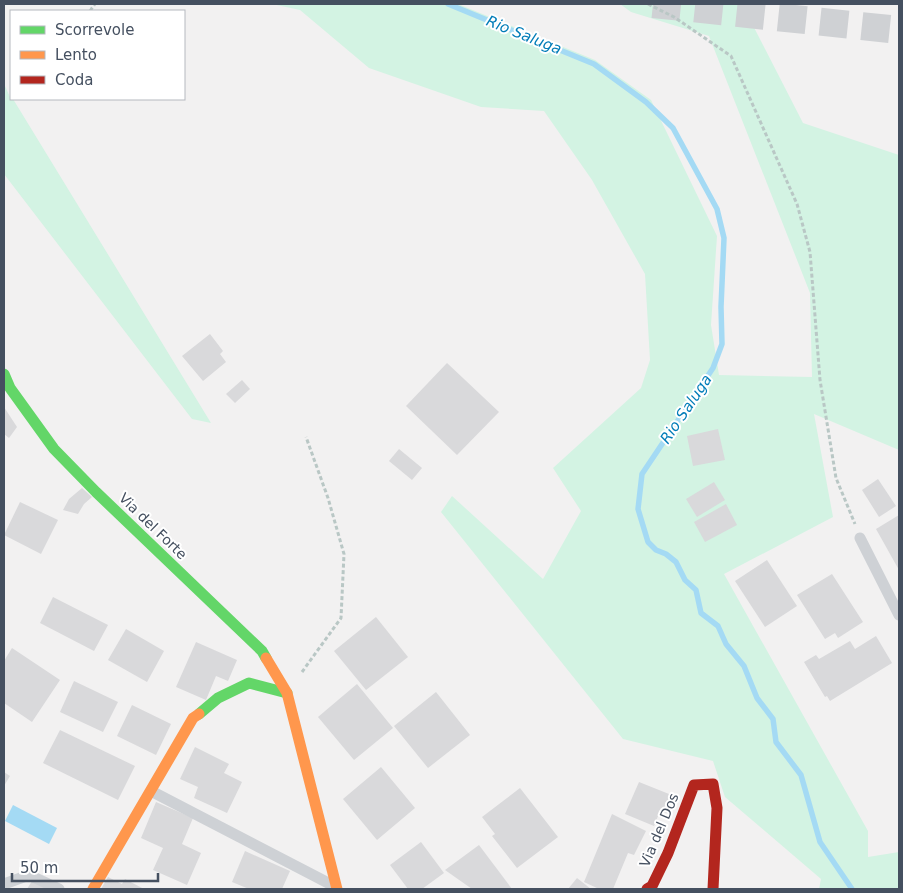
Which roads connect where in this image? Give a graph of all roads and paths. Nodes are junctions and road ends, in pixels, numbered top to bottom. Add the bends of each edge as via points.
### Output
1 (648, 4) edge
2 (4, 374) edge
3 (306, 437) dead end
4 (860, 538) joint
5 (899, 615) edge
6 (287, 694) junction
7 (150, 790) junction
8 (4, 884) edge
9 (59, 889) edge
10 (93, 889) edge
11 (338, 889) edge
12 (647, 889) edge
13 (713, 889) edge

1 - 4 path via 674,17 731,56 797,204 810,252 820,380 836,478
2 - 6 street, Via del Forte via 10,388 54,449 262,651
3 - 6 path via 344,554 341,618
4 - 5 lane
6 - 7 street via 249,683 218,698 193,718
6 - 11 street, Via del Forte
7 - 10 street
7 - 11 lane
8 - 9 lane via 29,875
12 - 13 street, Via del Dos via 652,886 668,853 694,784 713,784 717,808

